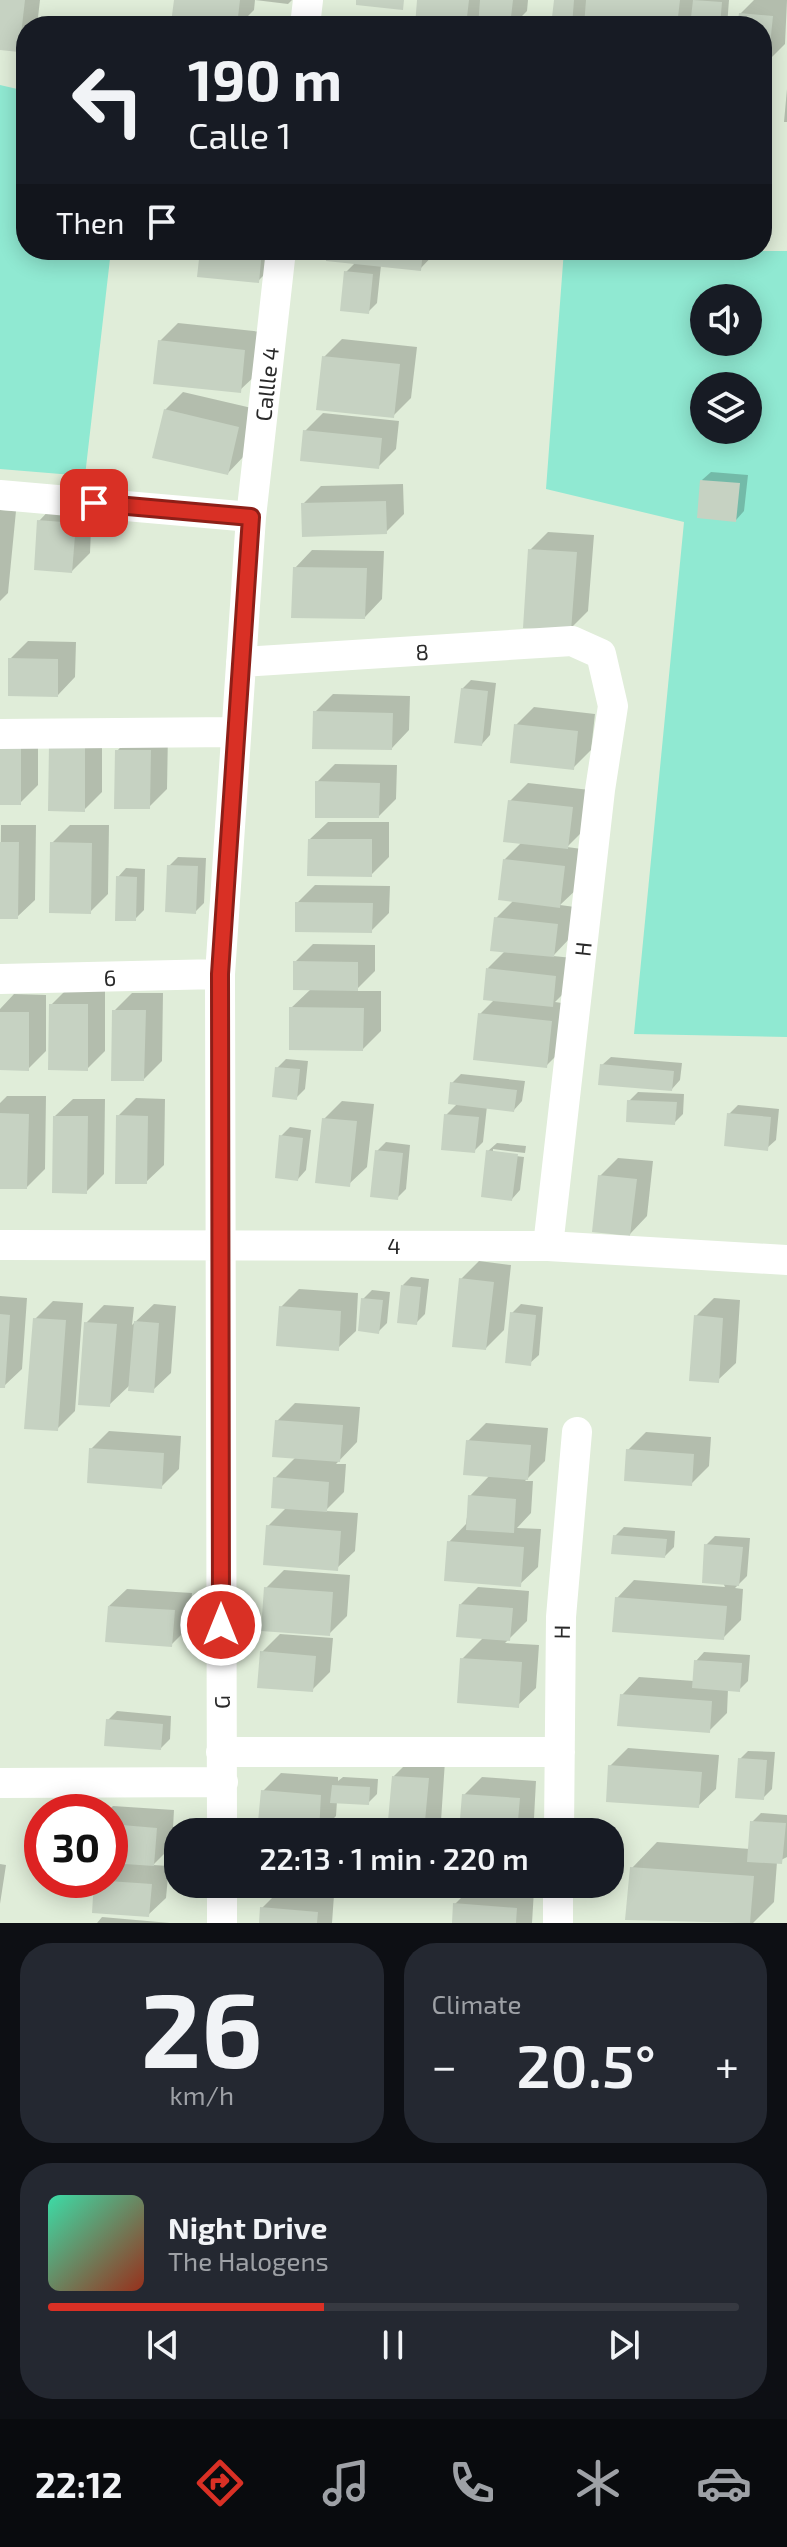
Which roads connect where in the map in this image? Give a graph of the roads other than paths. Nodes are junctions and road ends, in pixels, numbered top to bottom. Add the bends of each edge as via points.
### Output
1 (280, 260) edge
2 (0, 495) edge
3 (251, 517) junction
4 (601, 654) joint
5 (241, 662) junction
6 (235, 732) junction
7 (0, 734) edge
8 (220, 974) junction
9 (0, 979) edge
10 (220, 1244) junction
11 (0, 1245) edge
12 (548, 1246) junction
13 (787, 1260) edge
14 (577, 1432) dead end
15 (560, 1752) junction
16 (222, 1767) junction
17 (0, 1783) edge
18 (222, 1818) edge
19 (559, 1818) edge
20 (222, 1898) edge
21 (558, 1898) edge
22 (222, 1923) edge
23 (558, 1923) edge

1 - 3 street, Callle 4
2 - 3 street
3 - 5 street, G
4 - 5 street, 8 via 572,641
4 - 12 street, H via 613,706
5 - 6 street, G
6 - 7 street
6 - 8 street, G
8 - 9 street, 6
8 - 10 street, G
10 - 11 street, 4
10 - 12 street, 4
10 - 16 street, G
12 - 13 street, 4
14 - 15 street, H via 561,1617
15 - 16 street
15 - 19 street, H
16 - 17 street
16 - 18 street, G
20 - 22 street
21 - 23 street

